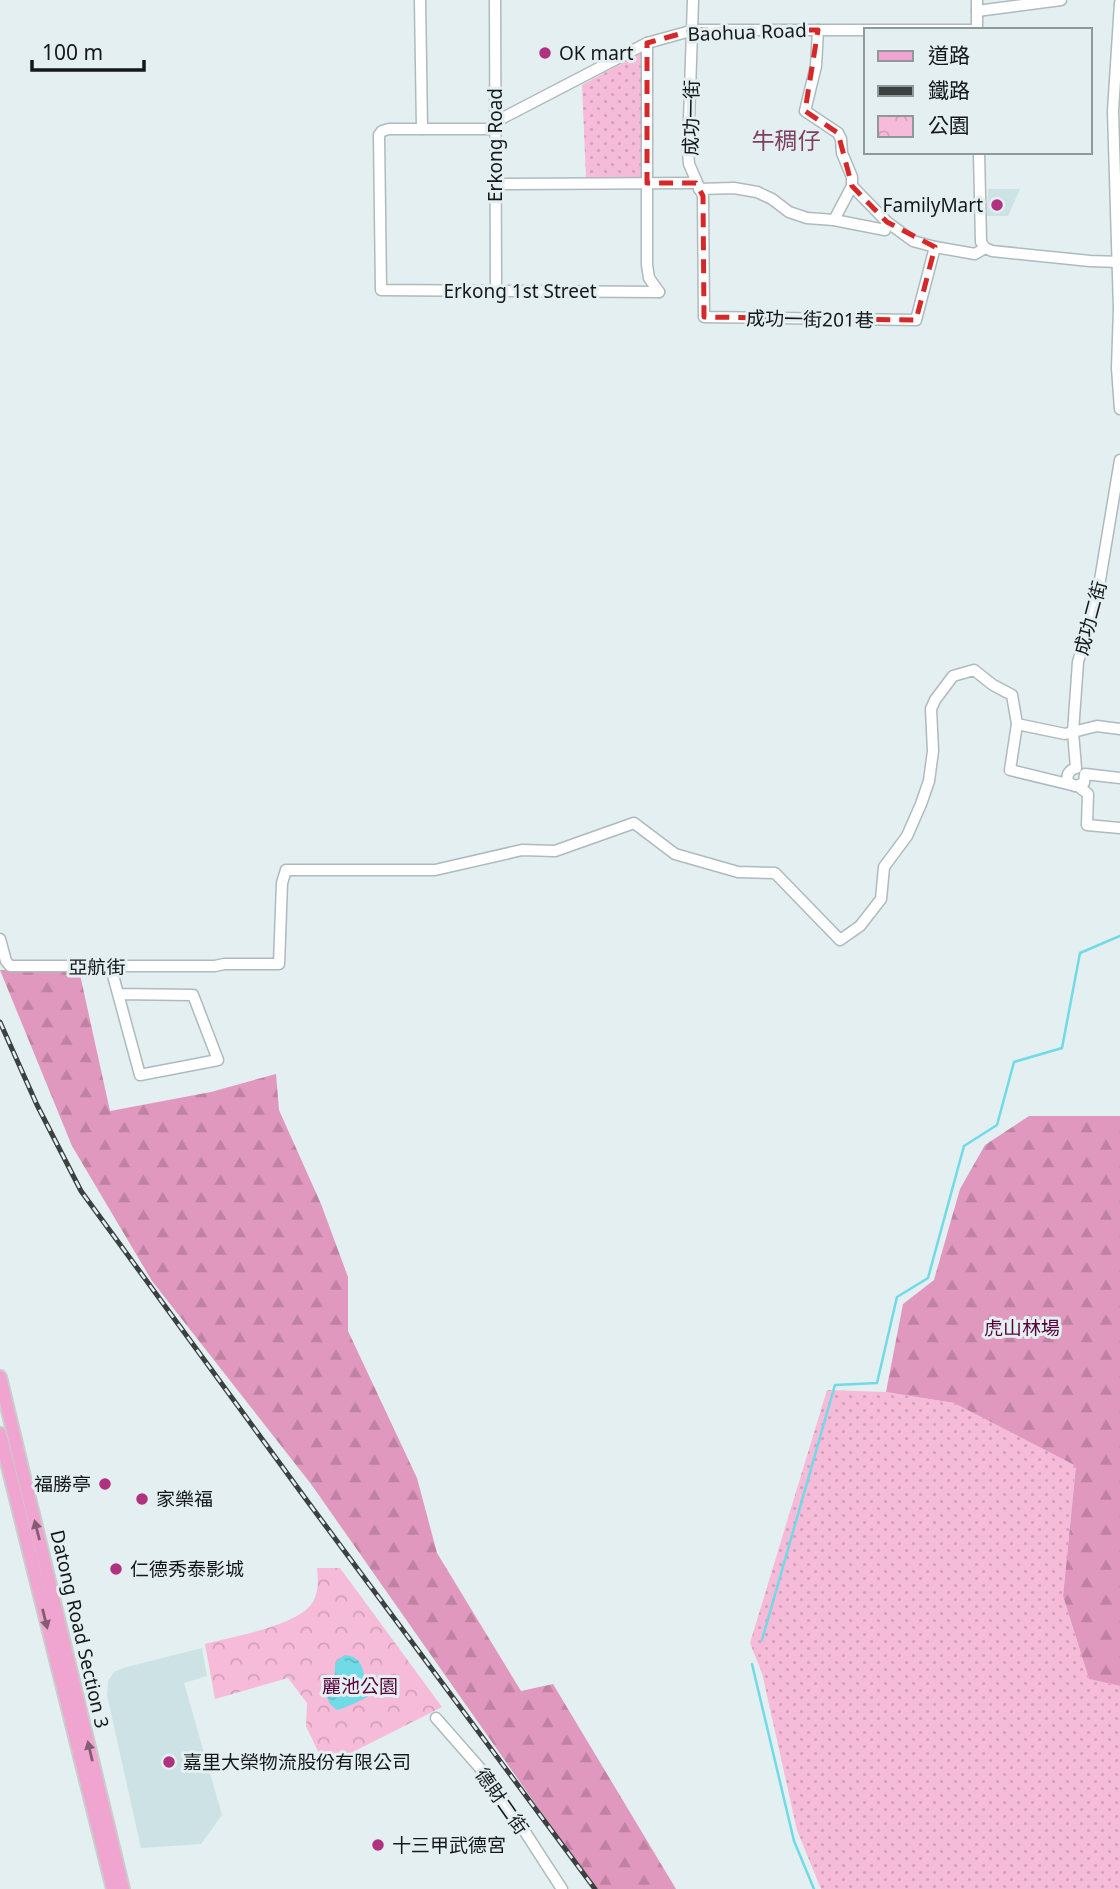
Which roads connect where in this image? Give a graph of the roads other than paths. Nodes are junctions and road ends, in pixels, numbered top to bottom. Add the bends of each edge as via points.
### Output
1 (420, 0) edge
2 (495, 0) edge
3 (693, 0) edge
4 (1061, 0) edge
5 (1120, 3) edge
6 (977, 5) edge
7 (977, 28) edge
8 (694, 30) junction
9 (818, 30) junction
10 (864, 30) edge
11 (1119, 32) edge
12 (647, 43) junction
13 (495, 125) junction
14 (422, 129) junction
15 (979, 154) edge
16 (1117, 179) edge
17 (647, 183) junction
18 (495, 184) junction
19 (697, 186) junction
20 (852, 186) junction
21 (834, 220) junction
22 (887, 222) junction
23 (934, 247) junction
24 (985, 248) junction
25 (1118, 262) edge
26 (380, 290) joint
27 (496, 290) junction
28 (705, 317) joint
29 (1120, 409) edge
30 (1120, 460) edge
31 (1017, 724) junction
32 (1120, 729) edge
33 (1073, 732) junction
34 (1072, 771) junction
35 (1085, 774) junction
36 (1120, 778) edge
37 (1077, 786) junction
38 (1120, 828) edge
39 (0, 939) edge
40 (111, 968) junction
41 (118, 994) junction
42 (0, 1377) edge
43 (0, 1434) edge
44 (436, 1717) dead end
45 (113, 1889) edge
46 (123, 1889) edge
47 (562, 1889) edge

1 - 14 street
2 - 13 street, Erkong Road
3 - 8 street, 成功一街
4 - 6 street
5 - 11 street
6 - 7 street
8 - 9 street, Baohua Road
8 - 12 street, Baohua Road
8 - 19 street, 成功一街 via 688,151
9 - 10 street, Baohua Road
9 - 20 street via 816,66 805,111 838,133
11 - 16 street via 1113,111
12 - 13 street, Baohua Road
12 - 17 street
13 - 14 street, Baohua Road
13 - 18 street, Erkong Road
14 - 26 street, Baohua Road via 389,129 379,135
15 - 24 street via 981,242
16 - 25 street
17 - 18 street
17 - 19 street
17 - 27 street, Erkong 1st Street via 648,272 659,292
18 - 27 street, Erkong Road
19 - 21 street via 757,192 789,212
19 - 28 street, 成功一街 via 703,196
20 - 21 street
20 - 22 street
21 - 22 street via 885,230
22 - 23 street via 913,241
23 - 24 street via 975,254
23 - 28 street, 成功一街201巷 via 916,320
24 - 25 street
25 - 29 street
26 - 27 street, Erkong 1st Street
30 - 33 street, 成功二街 via 1098,592 1078,662
31 - 33 street
31 - 37 street via 1010,771
31 - 40 street, 亞航街 via 1012,695 974,670 953,676 931,709 929,781 907,836 884,867 881,898 860,926 840,940 775,873 738,872 675,855 634,823 555,851 522,850 435,870 286,870 279,964
32 - 33 street via 1097,726
33 - 34 street, 成功二街
34 - 35 street via 1082,769
34 - 37 street via 1068,782
35 - 36 street
35 - 37 street via 1084,783
37 - 38 street via 1088,794 1087,825
39 - 40 street, 亞航街 via 10,966
40 - 41 street
41 - 41 street via 193,996 218,1060 140,1076
46 -> 42 main road, Datong Road Section 3
43 -> 45 main road, Datong Road Section 3
44 - 47 street, 德財二街 via 494,1784

